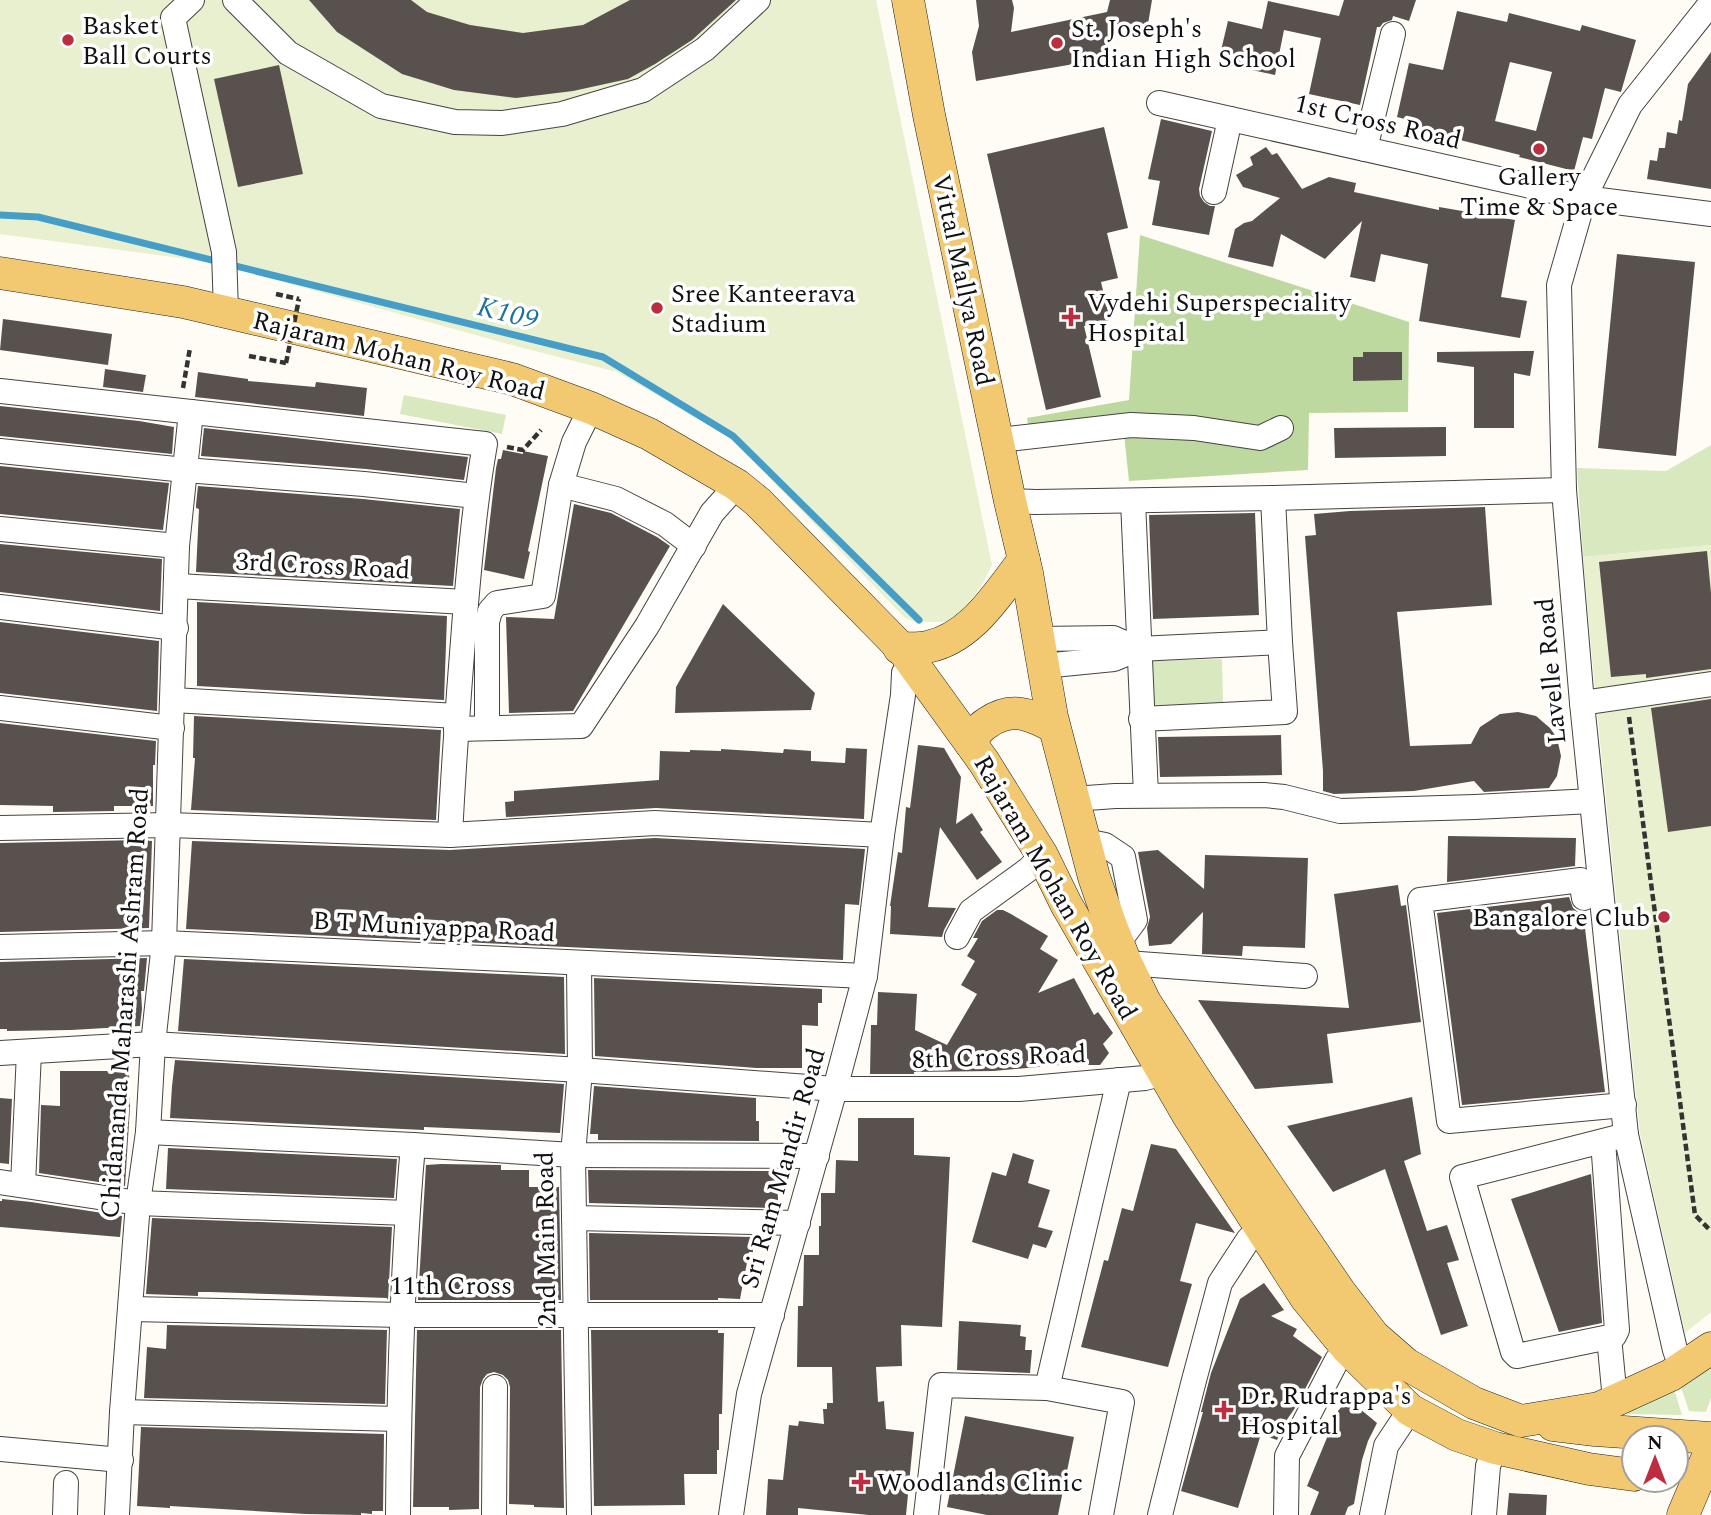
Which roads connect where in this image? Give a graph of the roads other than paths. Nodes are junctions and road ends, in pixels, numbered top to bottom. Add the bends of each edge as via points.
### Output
1 (192, 0) edge
2 (236, 0) edge
3 (758, 0) edge
4 (908, 0) edge
5 (1707, 14) edge
6 (1393, 34) dead end
7 (1159, 103) dead end
8 (1230, 119) junction
9 (1365, 149) junction
10 (1214, 192) dead end
11 (1584, 198) junction
12 (1711, 214) edge
13 (0, 273) edge
14 (226, 312) junction
15 (0, 391) edge
16 (591, 408) junction
17 (185, 412) junction
18 (1282, 428) dead end
19 (999, 440) junction
20 (0, 451) edge
21 (185, 470) junction
22 (561, 485) junction
23 (737, 485) junction
24 (1564, 490) junction
25 (476, 496) junction
26 (1273, 498) junction
27 (1010, 500) junction
28 (1133, 500) junction
29 (0, 529) edge
30 (177, 546) junction
31 (694, 546) junction
32 (1025, 566) junction
33 (177, 586) junction
34 (466, 602) junction
35 (0, 607) edge
36 (176, 628) junction
37 (1280, 642) junction
38 (1138, 649) junction
39 (1041, 652) junction
40 (907, 656) junction
41 (1711, 684) edge
42 (173, 700) junction
43 (1582, 704) junction
44 (0, 708) edge
45 (1141, 719) junction
46 (456, 723) junction
47 (172, 727) junction
48 (1054, 727) junction
49 (487, 728) junction
50 (971, 744) junction
51 (1146, 795) junction
52 (1073, 799) junction
53 (1592, 801) junction
54 (169, 825) junction
55 (0, 828) edge
56 (450, 835) junction
57 (882, 835) junction
58 (1042, 855) junction
59 (1589, 891) junction
60 (957, 937) dead end
61 (164, 943) junction
62 (0, 947) edge
63 (1122, 953) junction
64 (579, 963) junction
65 (865, 976) junction
66 (1306, 976) dead end
67 (153, 1044) junction
68 (29, 1052) junction
69 (0, 1053) edge
70 (580, 1070) junction
71 (1164, 1073) junction
72 (1119, 1080) junction
73 (835, 1089) junction
74 (1624, 1105) junction
75 (148, 1132) junction
76 (1571, 1139) dead end
77 (1609, 1139) junction
78 (413, 1145) junction
79 (572, 1155) junction
80 (817, 1156) junction
81 (11, 1184) edge
82 (138, 1203) junction
83 (407, 1213) junction
84 (574, 1218) junction
85 (798, 1223) junction
86 (1260, 1227) junction
87 (131, 1309) junction
88 (402, 1315) junction
89 (576, 1315) junction
90 (772, 1315) junction
91 (1609, 1337) junction
92 (1347, 1348) junction
93 (1711, 1348) edge
94 (1681, 1367) junction
95 (495, 1387) dead end
96 (1047, 1388) junction
97 (1615, 1401) junction
98 (1410, 1410) junction
99 (122, 1412) junction
100 (399, 1419) junction
101 (1521, 1421) junction
102 (1711, 1438) edge
103 (0, 1448) edge
104 (1495, 1448) junction
105 (1711, 1449) edge
106 (121, 1460) junction
107 (1620, 1473) edge
108 (1699, 1482) edge
109 (66, 1483) dead end
110 (65, 1515) edge
111 (117, 1515) edge
112 (398, 1515) edge
113 (494, 1515) edge
114 (565, 1515) edge
115 (579, 1515) edge
116 (593, 1515) edge
117 (731, 1515) edge
118 (926, 1515) edge
119 (1101, 1515) edge
120 (1160, 1515) edge
121 (1286, 1515) edge
122 (1372, 1515) edge
123 (1484, 1515) edge
124 (1683, 1515) edge
125 (1698, 1515) edge

1 - 14 street via 173,18 225,263
2 - 3 street via 288,53 382,106 455,122 502,123 562,114 643,90 705,49
4 - 19 main road, Vittal Mallya Road
5 - 11 street, Lavelle Road via 1630,105
6 - 9 street
7 - 8 street, 1st Cross Road
8 - 9 street, 1st Cross Road
8 - 10 street
9 - 11 street, 1st Cross Road
11 - 12 street, 1st Cross Road
11 - 24 street, Lavelle Road via 1559,285
13 - 14 main road, Rajaram Mohan Roy Road
14 - 16 main road, Rajaram Mohan Roy Road via 512,379
15 - 17 street
16 - 22 street
16 - 23 main road, Rajaram Mohan Roy Road via 649,434
17 - 21 street, Chidananda Maharashi Ashram Road
17 - 25 street via 485,444
18 - 19 street via 1260,438 1131,425
19 - 27 main road, Vittal Mallya Road
20 - 21 street
21 - 25 street
21 - 30 street, Chidananda Maharashi Ashram Road
22 - 31 street via 617,499 666,524
22 - 49 street via 543,596 497,603 490,611
23 - 31 street via 712,513
23 - 40 main road, Rajaram Mohan Roy Road
24 - 26 street
24 - 43 street, Lavelle Road
25 - 34 street
26 - 28 street
26 - 37 street
27 - 28 street
27 - 32 main road, Vittal Mallya Road
28 - 38 street
29 - 30 street
30 - 33 street, Chidananda Maharashi Ashram Road
31 - 49 street via 580,726
32 - 39 main road, Rajaram Mohan Roy Road
32 - 40 main road via 967,629
33 - 34 street, 3rd Cross Road
33 - 36 street, Chidananda Maharashi Ashram Road
34 - 46 street
35 - 36 street
36 - 42 street, Chidananda Maharashi Ashram Road
37 - 38 street
37 - 45 street via 1285,712
38 - 39 street via 1113,638
38 - 45 street
39 - 48 main road, Rajaram Mohan Roy Road
40 - 50 main road, Rajaram Mohan Roy Road
40 - 57 street, Sri Ram Mandir Road
41 - 43 street
42 - 46 street
42 - 47 street, Chidananda Maharashi Ashram Road
43 - 53 street, Lavelle Road
44 - 47 street
45 - 51 street
46 - 49 street
46 - 56 street
47 - 54 street, Chidananda Maharashi Ashram Road
48 - 50 main road via 1020,712 1003,713 982,726
48 - 52 main road, Rajaram Mohan Roy Road
50 - 58 main road, Rajaram Mohan Roy Road
51 - 52 street
51 - 53 street via 1264,795 1340,811
52 - 63 main road, Rajaram Mohan Roy Road via 1094,877
53 - 59 street, Lavelle Road
54 - 55 street
54 - 56 street
54 - 61 street, Chidananda Maharashi Ashram Road
56 - 57 street via 655,823
57 - 65 street, Sri Ram Mandir Road
58 - 60 street via 971,911
58 - 71 main road, Rajaram Mohan Roy Road
59 - 74 street, Lavelle Road
59 - 74 street via 1581,880 1420,900 1448,1121
61 - 62 street, B T Muniyappa Road
61 - 64 street, B T Muniyappa Road
61 - 67 street, Chidananda Maharashi Ashram Road
63 - 66 street
63 - 101 main road, Rajaram Mohan Roy Road via 1145,1002 1302,1238 1374,1336 1429,1378 1474,1403
64 - 65 street, B T Muniyappa Road
64 - 70 street, 2nd Main Road
65 - 73 street, Sri Ram Mandir Road
67 - 68 street, 8th Cross Road
67 - 70 street, 8th Cross Road
67 - 75 street, Chidananda Maharashi Ashram Road
68 - 69 street, 8th Cross Road
68 - 81 street
70 - 73 street, 8th Cross Road
70 - 79 street, 2nd Main Road
71 - 72 street, 8th Cross Road
71 - 86 main road, Rajaram Mohan Roy Road
72 - 73 street, 8th Cross Road via 1017,1078
72 - 96 street
73 - 80 street, Sri Ram Mandir Road
74 - 77 street, Lavelle Road
75 - 78 street
75 - 82 street, Chidananda Maharashi Ashram Road
76 - 77 street via 1583,1135
77 - 91 street via 1618,1325
77 - 91 street via 1462,1177 1514,1354 1519,1357
77 - 94 street, Lavelle Road
78 - 79 street
78 - 83 street
79 - 80 street
79 - 84 street, 2nd Main Road
80 - 85 street, Sri Ram Mandir Road
81 - 82 street
82 - 83 street
82 - 87 street, Chidananda Maharashi Ashram Road
83 - 88 street
84 - 85 street
84 - 89 street, 2nd Main Road
85 - 90 street, Sri Ram Mandir Road
86 - 92 main road, Rajaram Mohan Roy Road via 1306,1298
86 - 120 street via 1220,1283
87 - 88 street, 11th Cross
87 - 99 street, Chidananda Maharashi Ashram Road
88 - 89 street, 11th Cross
88 - 100 street
89 - 90 street, 11th Cross
89 - 115 street, 2nd Main Road
90 - 117 street, Sri Ram Mandir Road via 749,1394
91 - 97 street
92 - 98 main road, Rajaram Mohan Roy Road
92 - 121 street via 1287,1456
93 - 94 main road
94 - 97 main road
95 - 113 street
96 - 118 street via 941,1385
96 - 119 street via 1122,1402
97 - 101 main road
98 - 104 main road, Rajaram Mohan Roy Road
98 - 122 street via 1386,1446
99 - 100 street
99 - 106 street, Chidananda Maharashi Ashram Road
100 - 112 street
101 - 102 main road, Rajaram Mohan Roy Road
103 - 106 street
104 - 107 main road, Rajaram Mohan Roy Road
104 - 123 street
105 - 108 main road
106 - 111 street, Chidananda Maharashi Ashram Road
108 - 124 main road
108 - 125 main road
109 - 110 street
114 - 115 street
115 - 116 street

